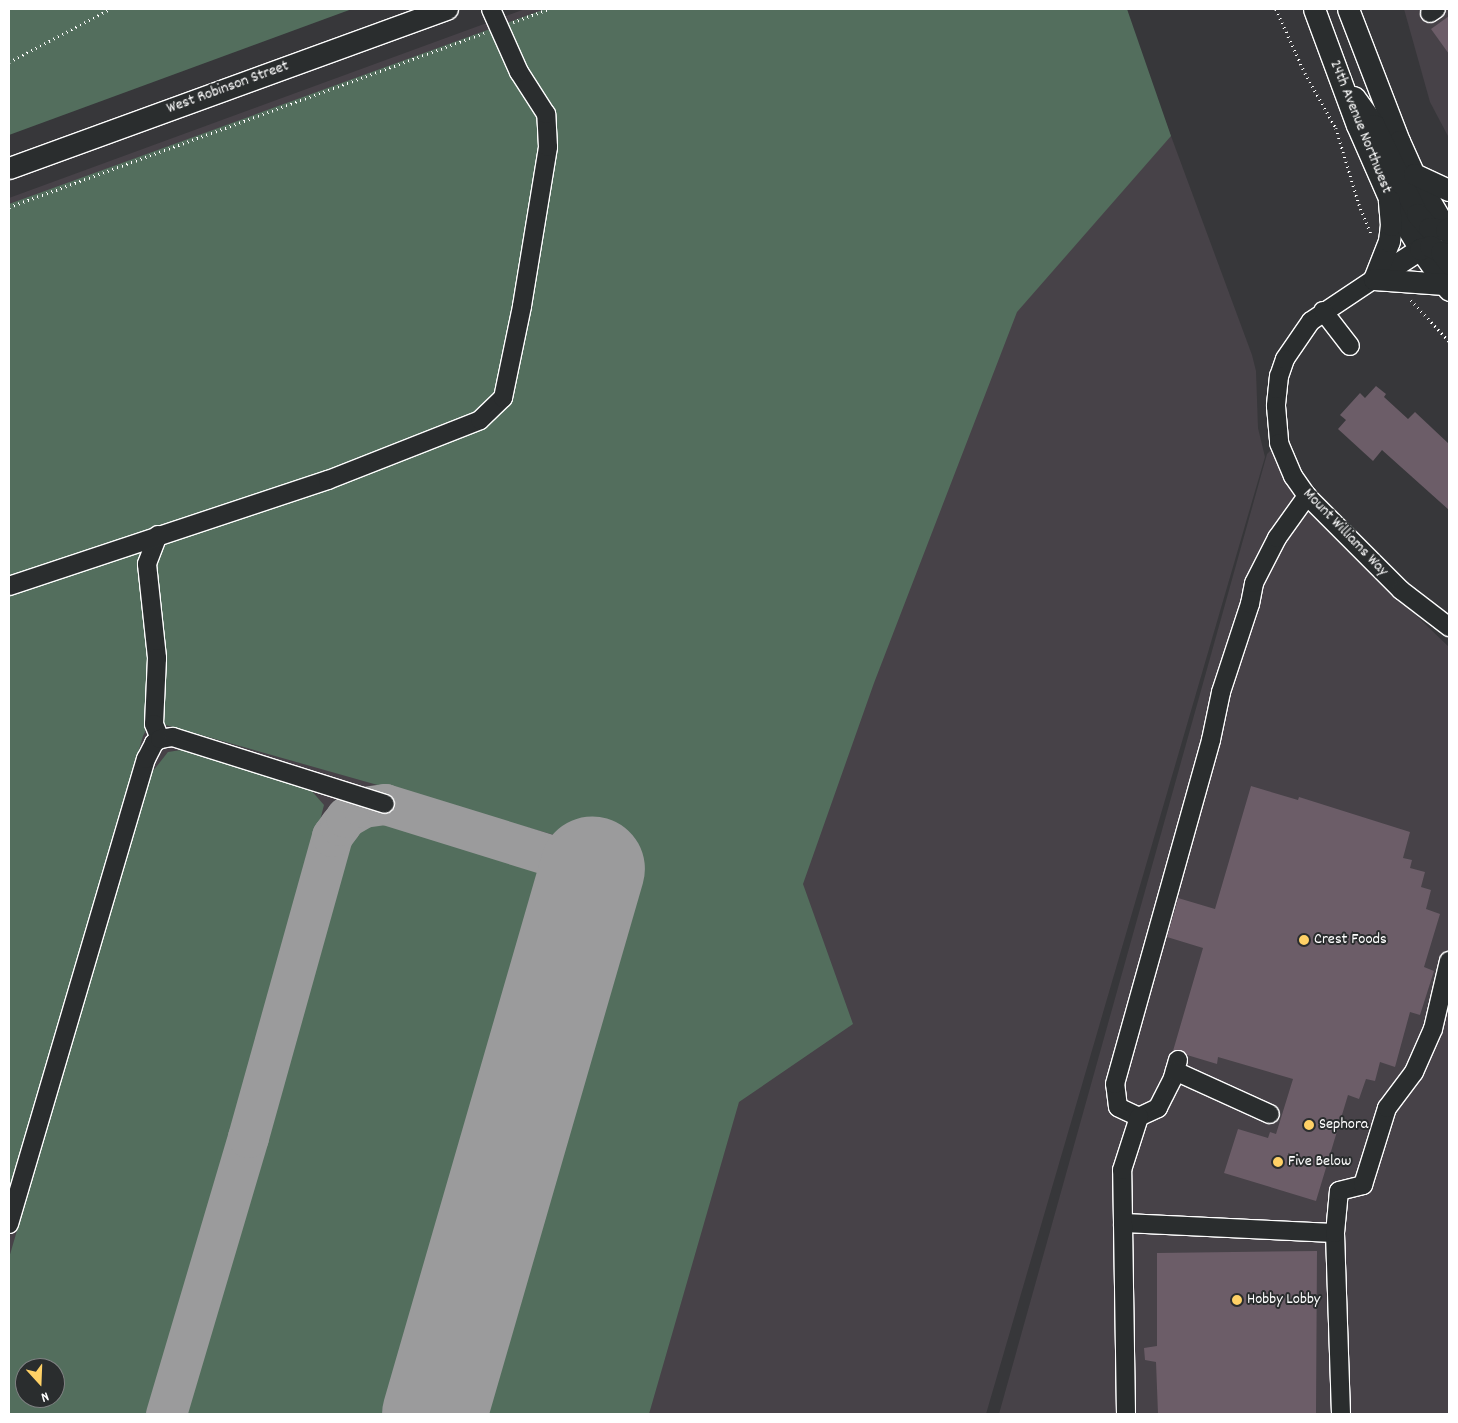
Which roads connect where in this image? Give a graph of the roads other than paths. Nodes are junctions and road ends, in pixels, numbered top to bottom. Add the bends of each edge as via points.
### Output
1 (447, 9) edge
2 (491, 9) edge
3 (1314, 9) edge
4 (1348, 9) edge
5 (1338, 75) junction
6 (9, 168) edge
7 (1414, 174) junction
8 (1449, 190) edge
9 (1389, 198) junction
10 (1448, 231) edge
11 (1420, 248) junction
12 (1449, 263) edge
13 (1374, 279) junction
14 (1447, 287) edge
15 (1323, 311) junction
16 (1350, 346) dead end
17 (1307, 496) junction
18 (158, 535) junction
19 (9, 586) edge
20 (1449, 627) edge
21 (160, 739) junction
22 (385, 804) dead end
23 (1449, 960) edge
24 (1270, 1114) dead end
25 (1139, 1117) junction
26 (1123, 1223) junction
27 (9, 1224) edge
28 (1335, 1233) junction
29 (1126, 1414) edge
30 (1341, 1414) edge

1 - 6 main road, West Robinson Street
2 - 18 street via 519,72 546,114 548,148 522,306 502,398 480,420 328,480
3 - 5 main road, 24th Avenue Northwest
4 - 7 main road, 24th Avenue Northwest
5 - 9 main road, 24th Avenue Northwest
5 - 10 main road via 1374,125 1417,214 1429,228
7 - 8 main road
7 - 10 main road, 24th Avenue Northwest
9 - 11 main road, 24th Avenue Northwest
9 - 13 main road via 1391,225
11 - 12 main road via 1430,246 1441,252
11 - 13 main road
11 - 14 main road, 24th Avenue Northwest
13 - 14 main road
13 - 15 street, Mount Williams Way
15 - 16 street
15 - 17 street, Mount Williams Way via 1311,321 1285,359 1279,376 1276,406 1284,458
17 - 20 street, Mount Williams Way via 1401,590
17 - 25 street via 1277,538 1254,582 1221,692 1211,740 1116,1084 1118,1107
18 - 19 street
18 - 21 street via 147,564 157,658 154,724
21 - 22 street via 173,737
21 - 27 street via 154,743 146,759
23 - 28 street via 1432,1029 1414,1072 1388,1108 1363,1185 1339,1191
24 - 25 street via 1176,1066 1158,1108
25 - 26 street via 1122,1170
26 - 28 street
26 - 29 street
28 - 30 street

